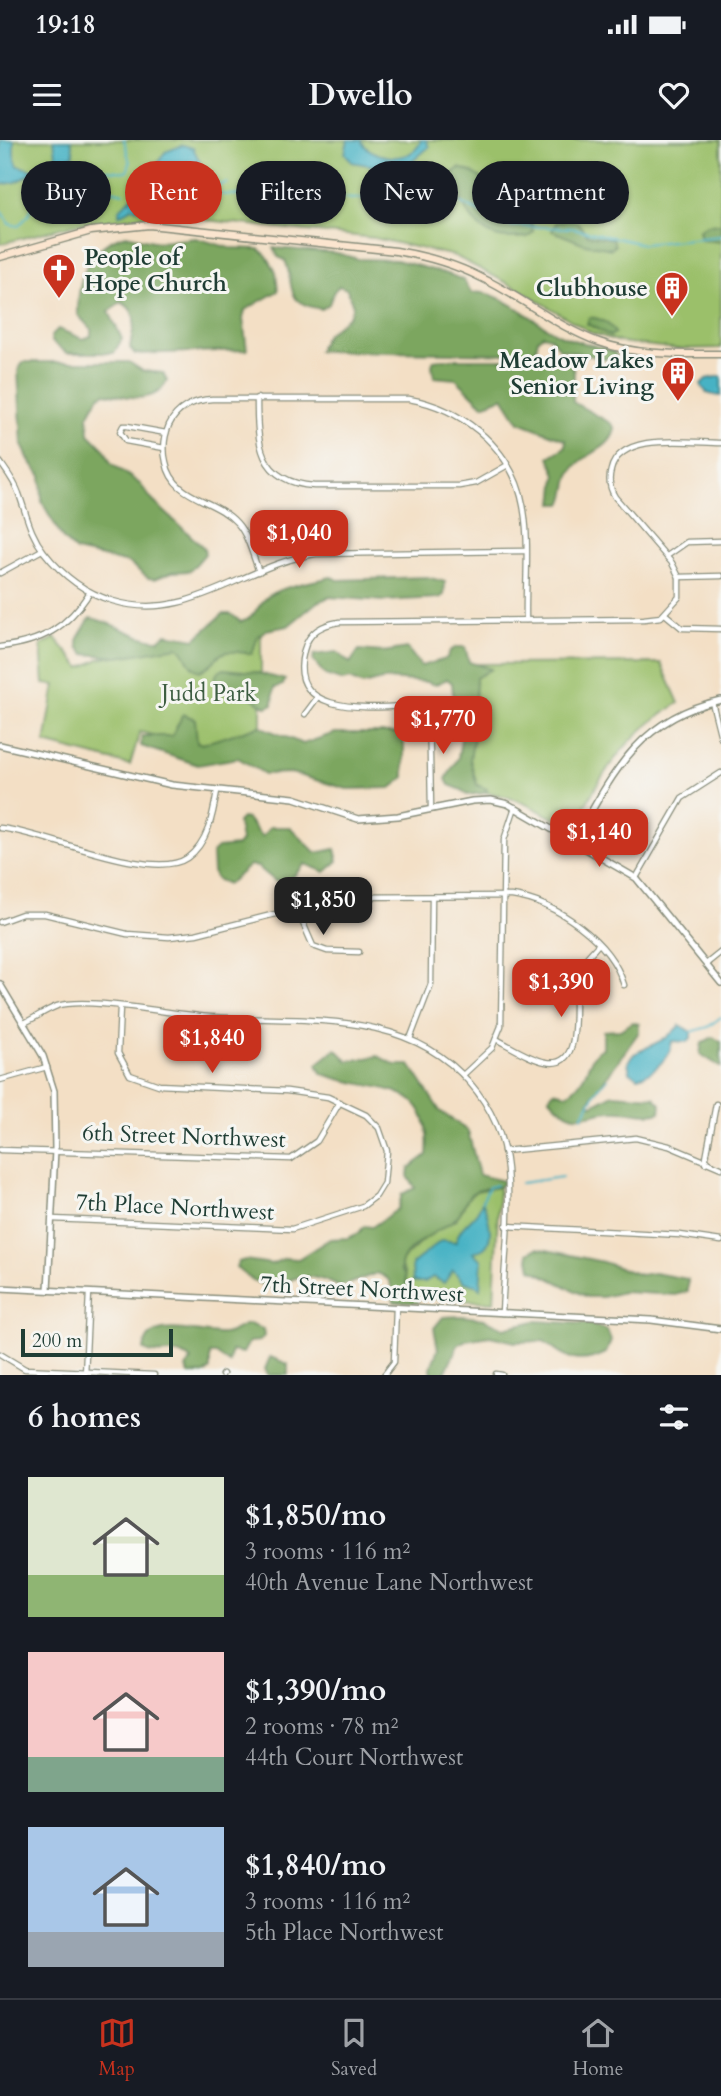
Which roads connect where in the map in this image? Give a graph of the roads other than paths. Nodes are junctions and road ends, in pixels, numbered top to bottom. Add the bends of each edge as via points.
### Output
1 (0, 257) edge
2 (721, 354) edge
3 (257, 398) junction
4 (166, 433) junction
5 (721, 443) edge
6 (164, 448) junction
7 (0, 462) edge
8 (506, 466) junction
9 (721, 541) edge
10 (43, 550) junction
11 (525, 551) junction
12 (667, 556) junction
13 (259, 572) junction
14 (0, 573) edge
15 (721, 576) edge
16 (679, 577) junction
17 (90, 592) junction
18 (665, 614) junction
19 (526, 620) junction
20 (721, 629) edge
21 (0, 647) edge
22 (317, 698) junction
23 (721, 700) edge
24 (712, 702) junction
25 (305, 714) dead end
26 (721, 738) edge
27 (0, 745) edge
28 (721, 773) edge
29 (217, 791) junction
30 (431, 807) junction
31 (515, 807) junction
32 (0, 828) edge
33 (575, 841) junction
34 (636, 878) junction
35 (503, 896) junction
36 (432, 897) junction
37 (296, 907) junction
38 (0, 922) edge
39 (598, 945) junction
40 (359, 952) dead end
41 (721, 952) edge
42 (706, 964) junction
43 (721, 983) edge
44 (0, 984) edge
45 (624, 985) dead end
46 (120, 1007) junction
47 (24, 1023) junction
48 (410, 1039) junction
49 (496, 1040) junction
50 (47, 1067) junction
51 (463, 1075) junction
52 (0, 1080) edge
53 (340, 1102) junction
54 (716, 1104) dead end
55 (0, 1150) edge
56 (55, 1150) junction
57 (504, 1151) junction
58 (705, 1163) junction
59 (721, 1168) edge
60 (52, 1219) junction
61 (506, 1226) junction
62 (721, 1241) edge
63 (0, 1288) edge
64 (48, 1290) junction
65 (89, 1293) junction
66 (396, 1307) junction
67 (502, 1313) junction
68 (721, 1329) edge
69 (0, 1354) edge
70 (85, 1373) edge
71 (154, 1375) edge
72 (384, 1375) edge

1 - 2 main road via 91,232 149,225 396,251 467,271 602,343 656,354
3 - 4 street via 193,402 174,416
3 - 8 street via 396,397 421,401 470,424
3 - 8 street via 261,453 275,471 295,483 459,485 476,482
4 - 6 street
4 - 6 street via 127,426 120,432 126,441
5 - 12 street via 637,444 622,452 611,467 610,486 615,497
6 - 13 street via 176,485 235,520
7 - 10 street
8 - 11 street via 521,497
9 - 12 street via 687,542
10 - 14 street
10 - 17 street via 69,579
11 - 13 street via 326,553 293,558
11 - 19 street
12 - 16 street
13 - 17 street via 201,598 167,607 125,605
15 - 16 street
16 - 18 street via 679,597
17 - 21 street via 68,621 51,634
18 - 19 street via 652,619
18 - 20 street via 682,628
19 - 22 street via 339,622 314,631 302,661 305,682
22 - 25 street
22 - 30 street via 343,705 429,705
23 - 24 street
24 - 26 street
24 - 33 street via 666,721 633,748
27 - 29 street via 143,779
28 - 34 street via 682,798
29 - 30 street via 294,798 358,819 398,816
29 - 32 street via 201,843 188,857 169,865 141,864
30 - 31 street via 484,800
31 - 33 street
31 - 35 street via 504,840
33 - 34 street
34 - 42 street
35 - 36 street
35 - 39 street via 537,903 577,924
35 - 49 street via 502,1009
36 - 37 street via 343,897
36 - 48 street via 430,984
37 - 38 street via 169,937 127,934 45,914 22,914
37 - 40 street via 313,946
39 - 45 street via 620,972
39 - 49 street via 578,974 574,1040 567,1057 546,1062
41 - 42 street
42 - 43 street
44 - 47 street
46 - 47 street via 63,1005
46 - 48 street via 185,1016 351,1023
46 - 53 street via 118,1053 124,1069 138,1080 315,1094
47 - 50 street
48 - 51 street via 436,1051
49 - 51 street
50 - 52 street
50 - 56 street via 55,1102
51 - 57 street via 485,1103
53 - 56 street, 6th Street Northwest via 317,1141 291,1159
53 - 60 street, 7th Place Northwest via 374,1121 386,1143 384,1183 370,1202 292,1229
54 - 58 street
55 - 56 street, 6th Street Northwest
56 - 60 street
57 - 58 street via 636,1138 669,1146
57 - 61 street
58 - 59 street
60 - 64 street
61 - 62 street via 657,1233
61 - 67 street
63 - 64 street, 7th Street Northwest
64 - 65 street, 7th Street Northwest
65 - 66 street, 7th Street Northwest
65 - 70 street
66 - 67 street, 7th Street Northwest
66 - 72 street via 394,1362
67 - 68 street, 7th Street Northwest
69 - 70 street via 21,1369
70 - 71 street

